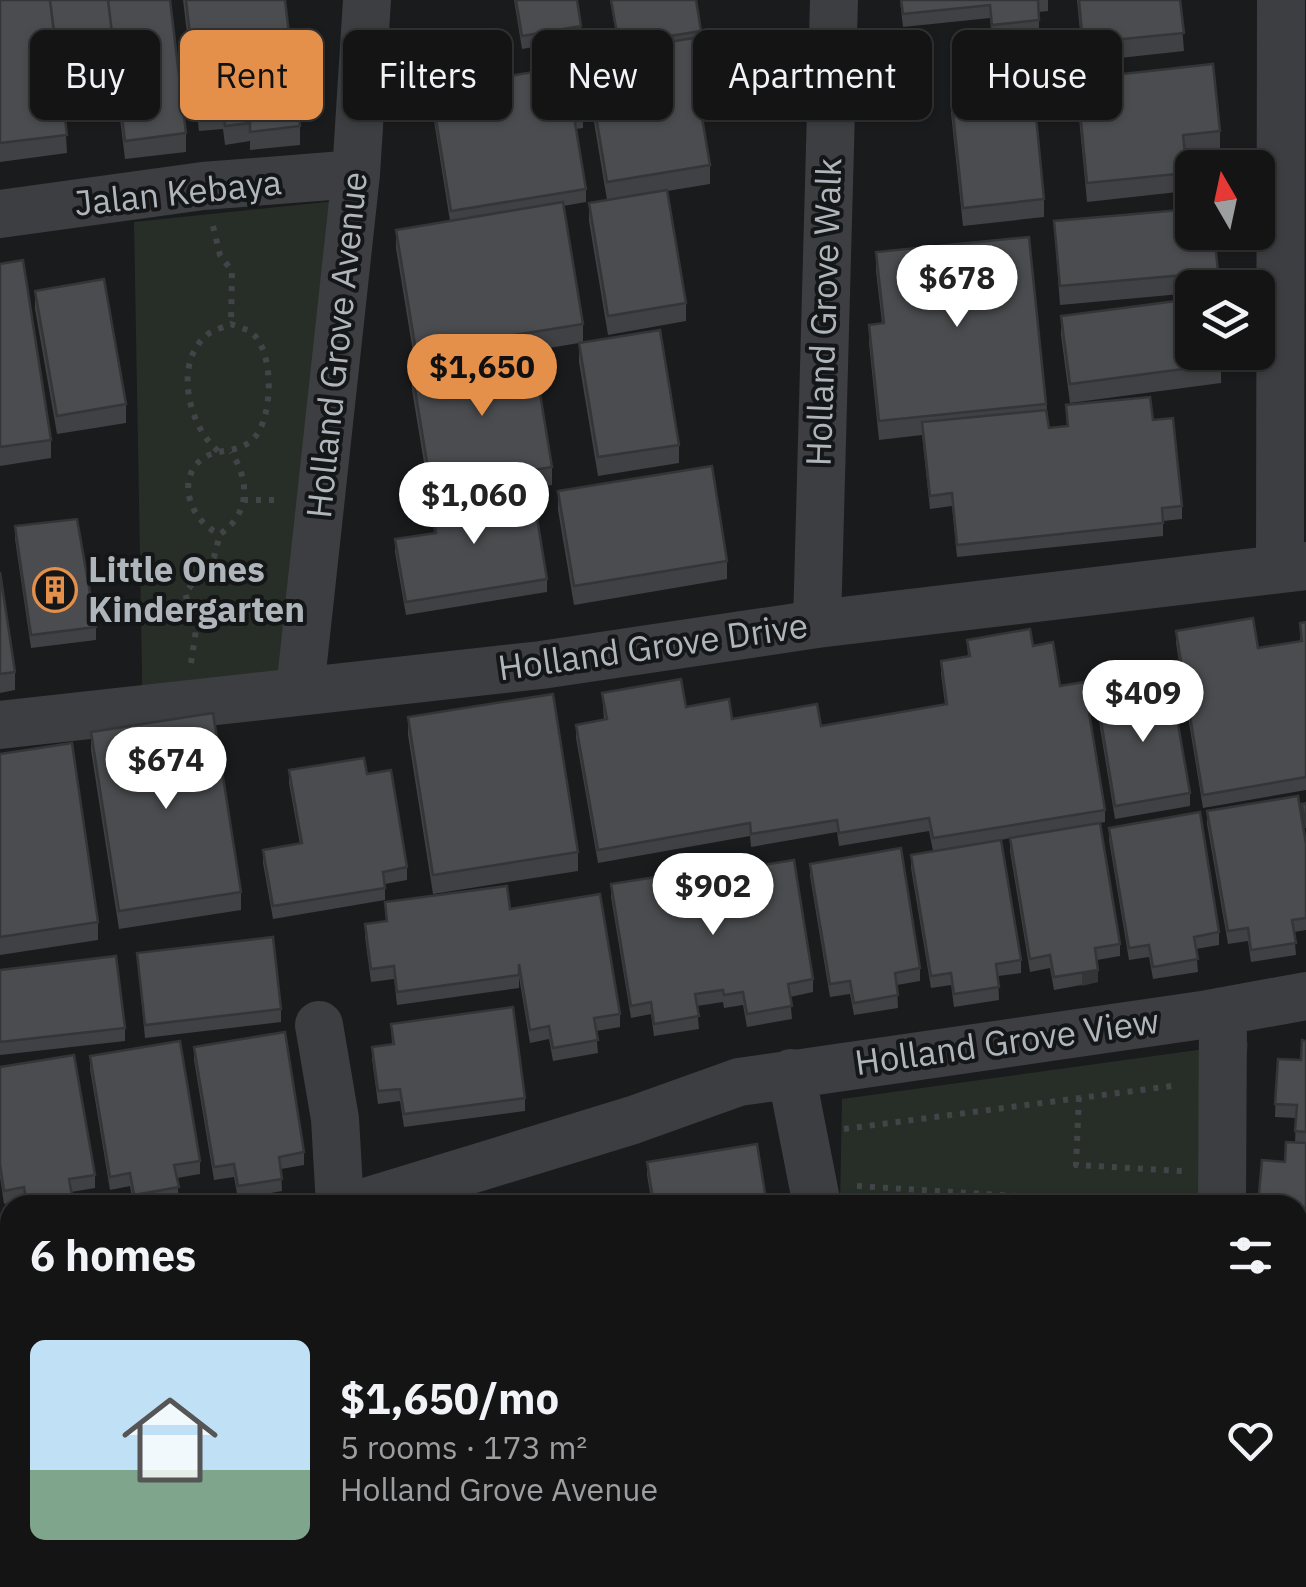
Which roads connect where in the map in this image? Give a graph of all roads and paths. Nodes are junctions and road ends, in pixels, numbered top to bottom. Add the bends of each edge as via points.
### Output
1 (367, 0) edge
2 (834, 0) edge
3 (1281, 0) edge
4 (356, 174) junction
5 (203, 186) junction
6 (0, 214) edge
7 (231, 324) junction
8 (218, 451) junction
9 (230, 452) junction
10 (220, 534) junction
11 (1293, 567) edge
12 (817, 624) junction
13 (300, 690) junction
14 (185, 704) junction
15 (0, 725) edge
16 (1306, 996) edge
17 (1223, 1011) junction
18 (318, 1026) dead end
19 (790, 1073) junction
20 (1197, 1082) dead end
21 (1078, 1097) junction
22 (844, 1148) dead end
23 (1208, 1188) edge
24 (339, 1195) edge
25 (388, 1195) edge
26 (816, 1195) edge
27 (820, 1195) edge
28 (998, 1195) edge

1 - 4 street, Holland Grove Avenue
2 - 12 street, Holland Grove Walk
3 - 11 street
4 - 5 street, Jalan Kebaya
4 - 13 street, Holland Grove Avenue
5 - 6 street, Jalan Kebaya
5 - 7 path via 220,256 232,271
7 - 8 path via 207,334 188,380 198,424
7 - 9 path via 252,332 263,349 268,402 254,439
8 - 9 path
8 - 10 path via 193,472 190,504 197,520
9 - 10 path via 240,466 243,500 240,516
10 - 14 path via 214,557 185,594 196,630
11 - 12 street, Holland Grove Drive
12 - 13 street, Holland Grove Drive via 542,666
13 - 14 street, Holland Grove Drive
14 - 15 street, Holland Grove Drive
16 - 17 street, Holland Grove View
17 - 19 street, Holland Grove View
17 - 23 street
18 - 24 street via 335,1119
19 - 25 street, Holland Grove View via 740,1082
19 - 26 street
20 - 21 path
21 - 22 path via 840,1129
21 - 23 path via 1076,1164
27 - 28 path via 853,1186

